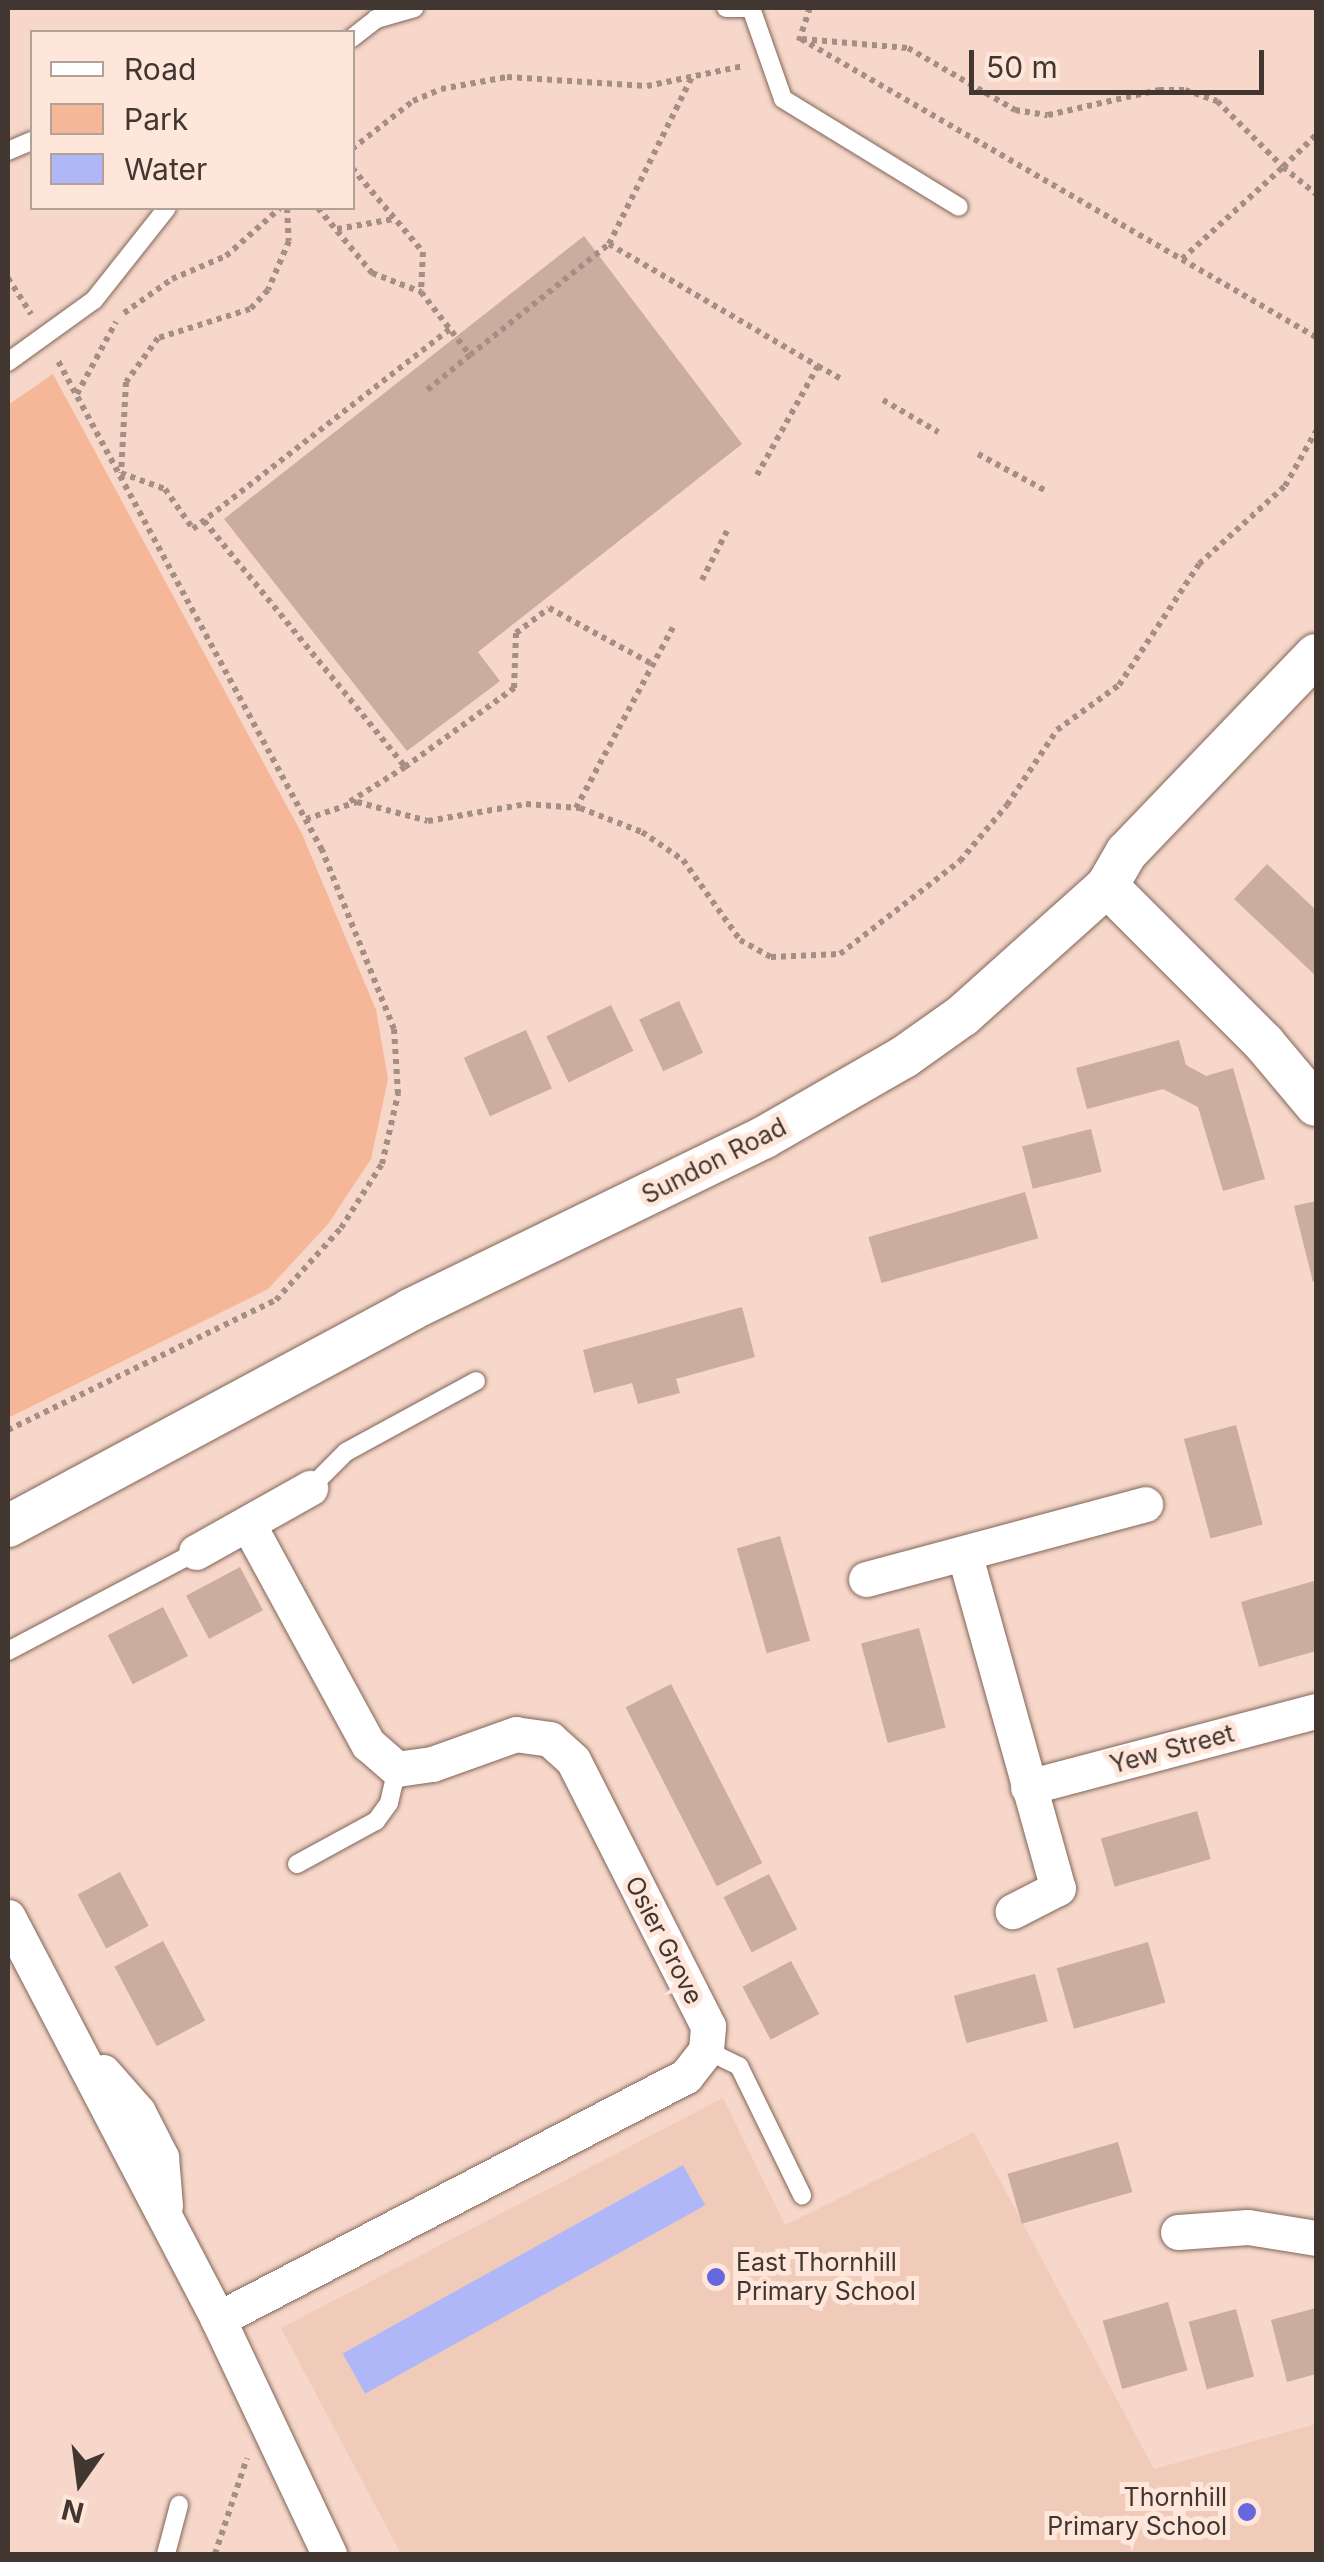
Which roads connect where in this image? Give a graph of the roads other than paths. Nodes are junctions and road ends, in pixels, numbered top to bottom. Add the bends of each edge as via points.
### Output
1 (414, 8) edge
2 (726, 8) edge
3 (751, 8) edge
4 (355, 36) edge
5 (959, 206) dead end
6 (165, 210) edge
7 (8, 362) edge
8 (1316, 655) edge
9 (1108, 886) junction
10 (1316, 1105) edge
11 (476, 1381) dead end
12 (310, 1488) joint
13 (1145, 1504) dead end
14 (248, 1524) junction
15 (8, 1526) edge
16 (196, 1552) joint
17 (965, 1556) junction
18 (866, 1579) dead end
19 (8, 1651) edge
20 (1316, 1711) edge
21 (397, 1768) junction
22 (1028, 1787) junction
23 (297, 1864) dead end
24 (1012, 1911) dead end
25 (8, 1917) edge
26 (706, 2050) junction
27 (802, 2195) dead end
28 (1178, 2232) dead end
29 (1316, 2238) edge
30 (218, 2319) junction
31 (179, 2504) dead end
32 (166, 2554) edge
33 (329, 2554) edge

1 - 4 lane via 376,19
2 - 3 lane
3 - 5 lane via 784,100
6 - 7 lane via 94,300
8 - 9 street, Sundon Road via 1126,852
9 - 10 street
9 - 15 street, Sundon Road via 962,1016 844,1092 410,1310
11 - 12 lane via 346,1452
12 - 14 street
13 - 17 street
14 - 16 street
14 - 21 street via 368,1744
16 - 19 lane
17 - 18 street
17 - 22 street
20 - 22 street, Yew Street
21 - 23 lane via 389,1803 376,1821
21 - 26 street, Osier Grove via 432,1764 516,1734 550,1739 572,1760 708,2026
22 - 24 street via 1058,1888
25 - 30 street via 66,2030 138,2112 161,2156 166,2221
26 - 27 lane via 739,2066
26 - 30 street via 686,2076
28 - 29 street via 1248,2227
30 - 33 street
31 - 32 lane

